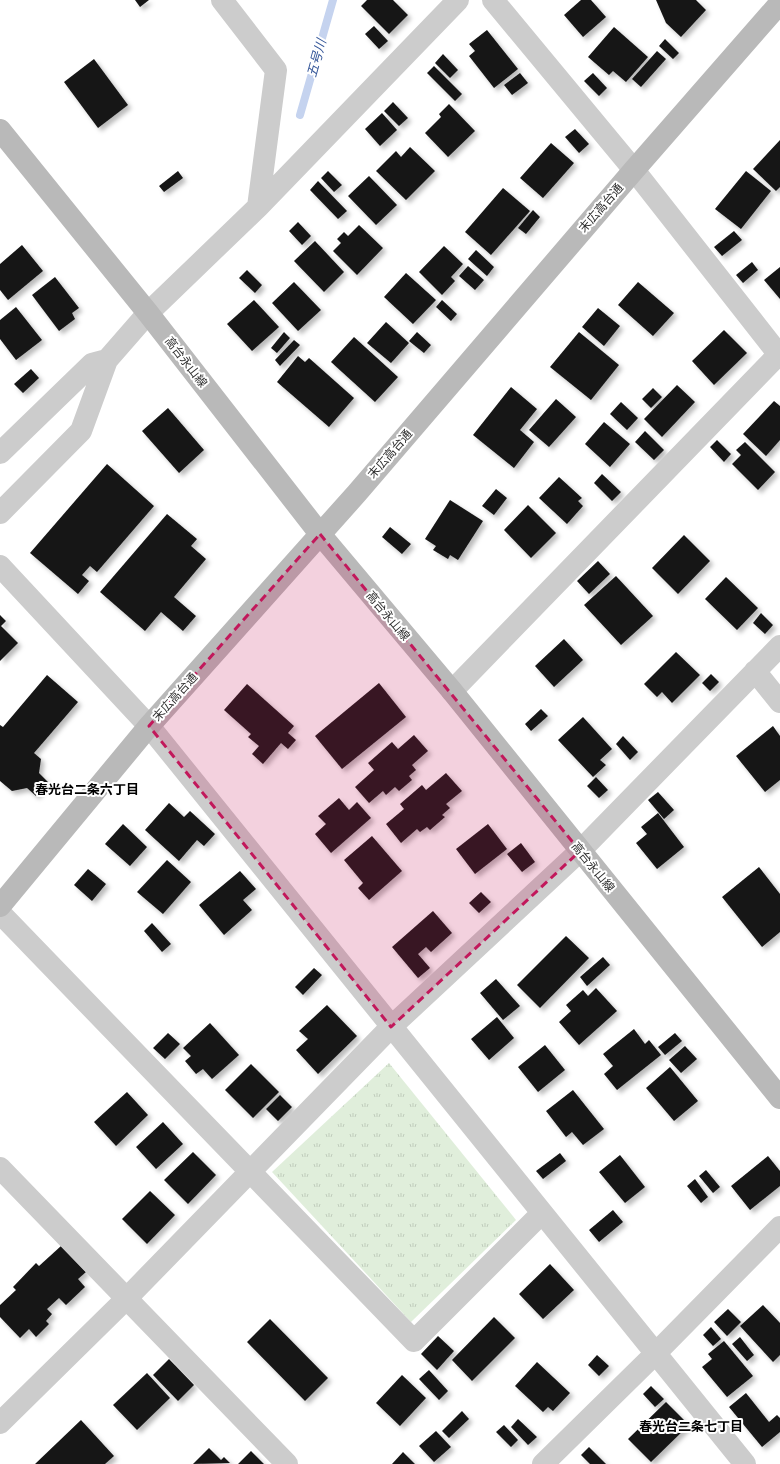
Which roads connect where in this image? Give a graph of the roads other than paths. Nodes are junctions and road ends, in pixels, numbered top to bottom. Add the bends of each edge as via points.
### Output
1 (222, 0) edge
2 (458, 0) edge
3 (493, 0) edge
4 (780, 3) edge
5 (0, 130) edge
6 (634, 170) junction
7 (258, 206) junction
8 (148, 313) junction
9 (780, 355) edge
10 (107, 360) junction
11 (0, 453) edge
12 (0, 513) edge
13 (320, 534) junction
14 (0, 566) edge
15 (780, 646) edge
16 (755, 671) junction
17 (452, 692) junction
18 (780, 702) edge
19 (149, 726) junction
20 (580, 851) junction
21 (0, 906) edge
22 (0, 913) edge
23 (391, 1027) junction
24 (780, 1098) edge
25 (0, 1168) edge
26 (251, 1172) junction
27 (542, 1214) junction
28 (780, 1227) edge
29 (126, 1299) junction
30 (656, 1353) junction
31 (0, 1423) edge
32 (287, 1464) edge
33 (543, 1464) edge
34 (745, 1464) edge

1 - 7 street via 276,70
2 - 7 street
3 - 6 street
4 - 6 street, 末広高台通
5 - 8 street, 高台永山線
6 - 9 street
6 - 13 street, 末広高台通
7 - 8 street
8 - 10 street
8 - 13 street, 高台永山線
9 - 17 street
10 - 11 street via 92,364
10 - 12 street via 81,431
13 - 17 street, 高台永山線
13 - 19 street, 末広高台通
14 - 19 street
15 - 16 street
16 - 18 street
16 - 20 street
17 - 20 street, 高台永山線
19 - 21 street, 末広高台通
19 - 23 street
20 - 23 street
20 - 24 street, 高台永山線
22 - 26 street
23 - 26 street
23 - 27 street
25 - 29 street
26 - 27 street via 414,1341
26 - 29 street
27 - 30 street
28 - 30 street
29 - 31 street
29 - 32 street
30 - 33 street
30 - 34 street

